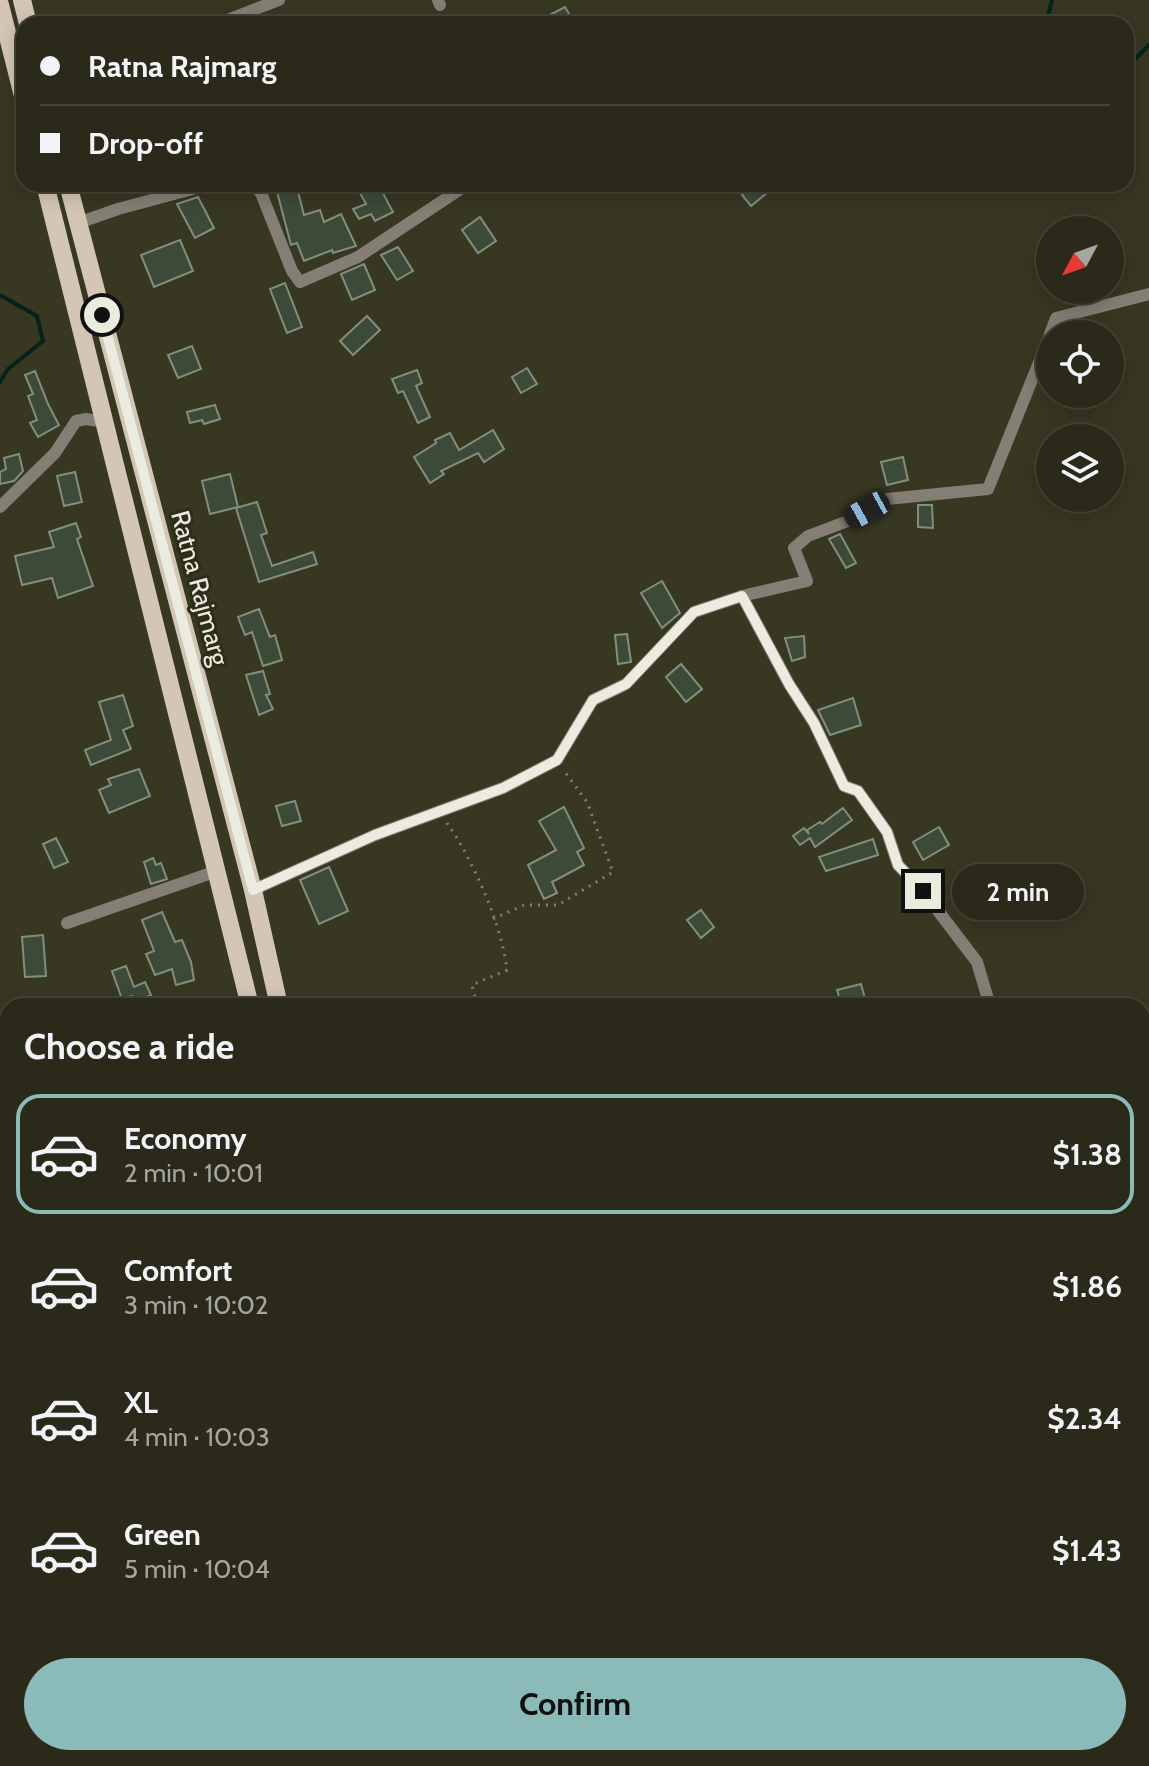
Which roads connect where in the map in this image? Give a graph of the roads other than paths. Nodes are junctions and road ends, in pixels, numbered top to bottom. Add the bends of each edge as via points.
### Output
1 (279, 0) edge
2 (0, 5) edge
3 (238, 16) edge
4 (16, 68) edge
5 (47, 192) edge
6 (70, 192) edge
7 (181, 192) edge
8 (260, 192) edge
9 (456, 192) edge
10 (78, 223) junction
11 (1149, 294) edge
12 (1055, 320) edge
13 (1036, 369) edge
14 (105, 422) junction
15 (0, 507) edge
16 (742, 596) junction
17 (217, 871) junction
18 (253, 890) junction
19 (67, 923) dead end
20 (248, 998) edge
21 (277, 998) edge
22 (988, 998) edge

1 - 3 street
2 - 4 main road
5 - 14 main road, Ratna Rajmarg
6 - 10 main road, Ratna Rajmarg
7 - 10 street
8 - 9 street via 300,282 358,257
10 - 18 main road, Ratna Rajmarg
11 - 12 street
13 - 16 street via 988,489 887,499 808,536 794,548 807,581
14 - 15 street via 76,421 55,453
14 - 17 main road, Ratna Rajmarg
16 - 18 street via 694,612 626,684 593,700 557,760 503,788 375,835
16 - 22 street via 844,786 858,791 887,832 898,865 977,962
17 - 19 street
17 - 20 main road, Ratna Rajmarg
18 - 21 main road, Ratna Rajmarg

